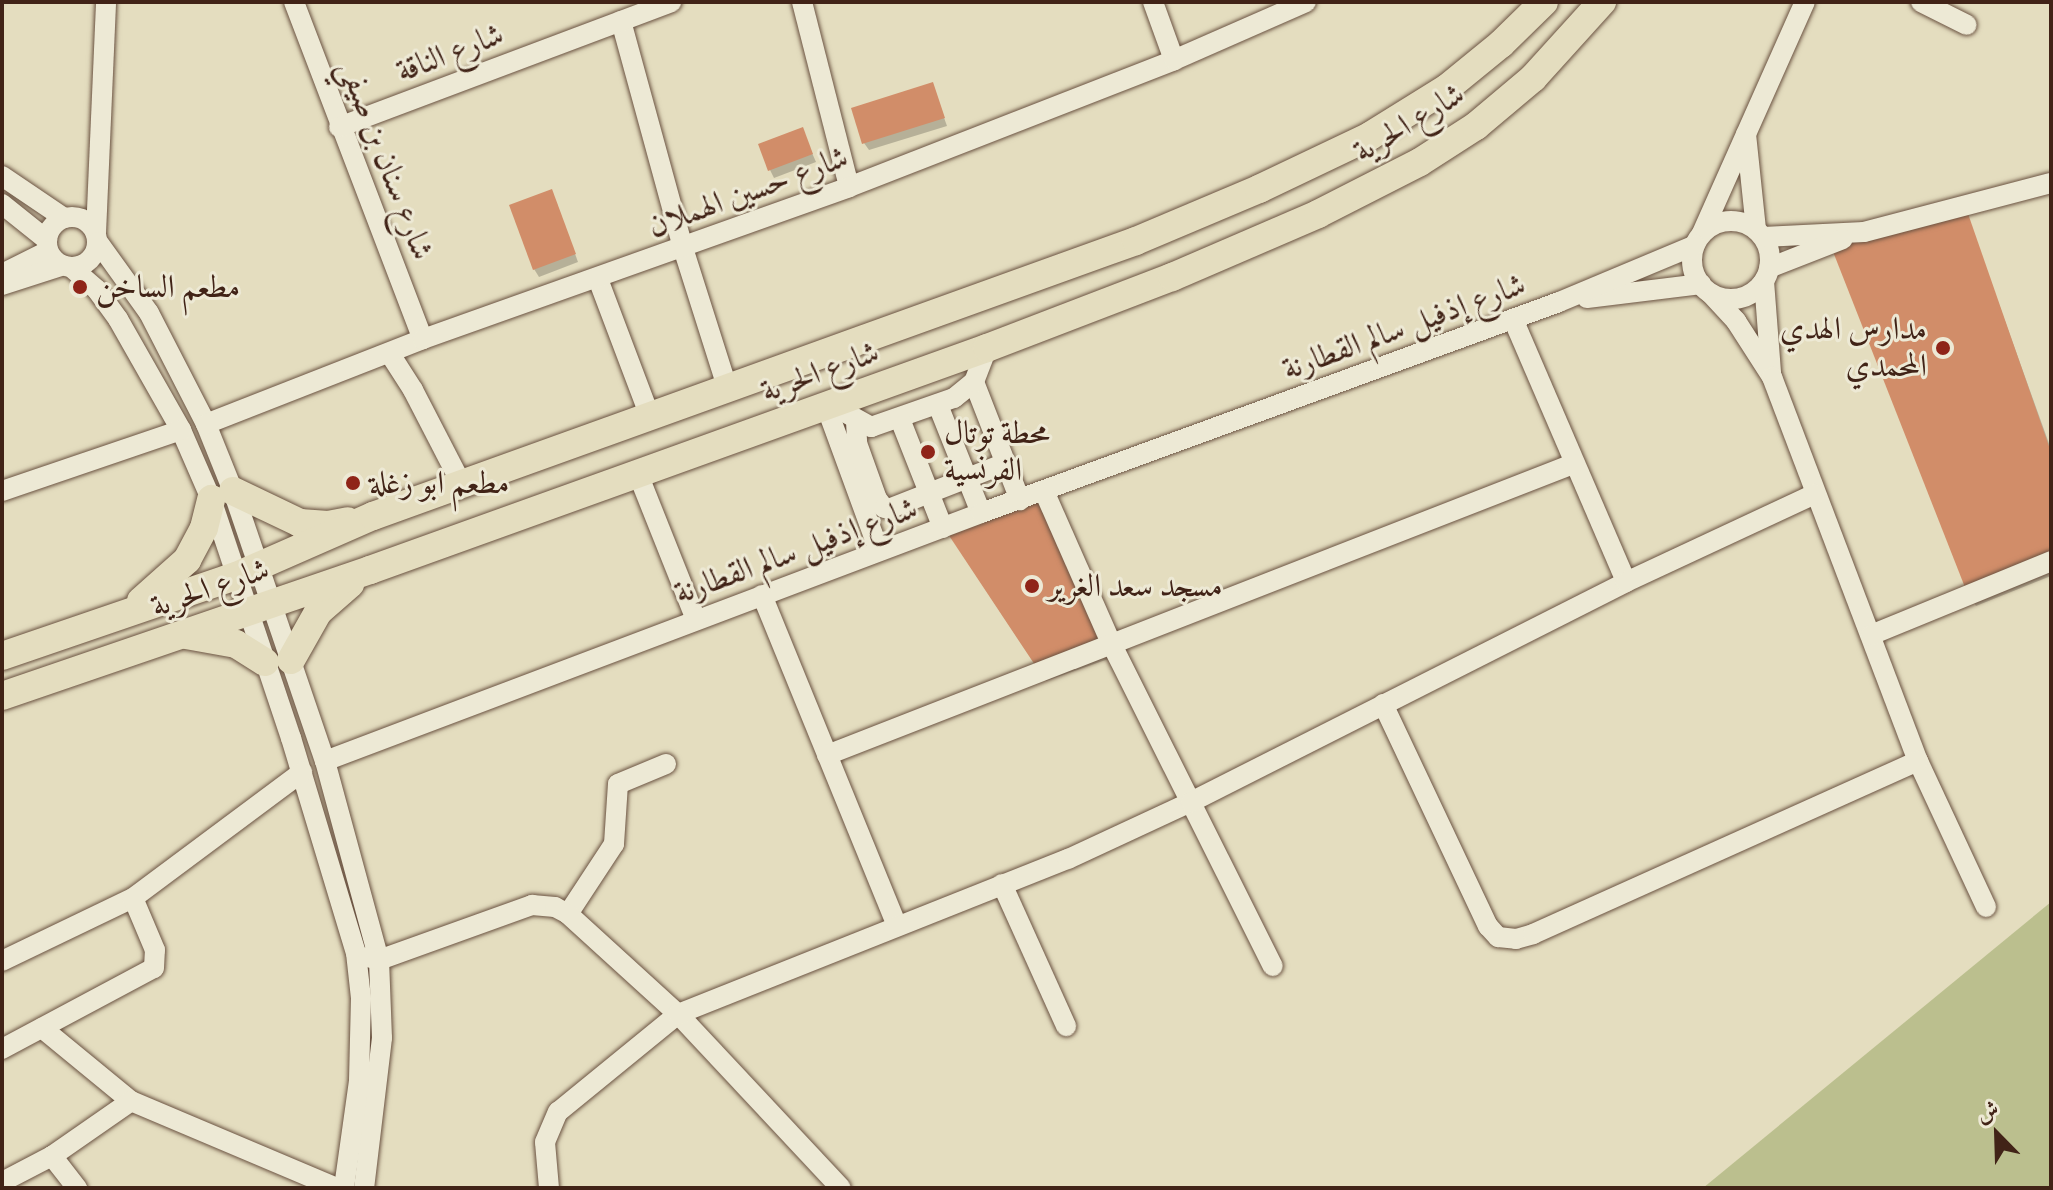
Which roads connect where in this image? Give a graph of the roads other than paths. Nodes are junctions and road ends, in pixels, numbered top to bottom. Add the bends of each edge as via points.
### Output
1 (106, 2) edge
2 (294, 2) edge
3 (671, 2) edge
4 (802, 2) edge
5 (1153, 2) edge
6 (1306, 2) edge
7 (1544, 2) edge
8 (1602, 2) edge
9 (1805, 2) edge
10 (1921, 2) edge
11 (621, 21) junction
12 (1967, 25) dead end
13 (1174, 60) junction
14 (339, 127) junction
15 (1745, 130) junction
16 (100, 175) junction
17 (2, 176) edge
18 (2051, 183) edge
19 (849, 187) junction
20 (2, 204) edge
21 (69, 217) junction
22 (1759, 233) junction
23 (1857, 233) junction
24 (97, 238) junction
25 (1698, 239) junction
26 (683, 248) junction
27 (57, 256) junction
28 (2, 274) edge
29 (1766, 275) junction
30 (598, 279) junction
31 (2, 285) edge
32 (1706, 289) junction
33 (1559, 302) junction
34 (1513, 319) junction
35 (423, 339) junction
36 (987, 348) junction
37 (390, 354) junction
38 (1772, 377) junction
39 (974, 382) junction
40 (727, 387) junction
41 (830, 404) junction
42 (938, 405) junction
43 (649, 414) junction
44 (900, 419) junction
45 (856, 421) junction
46 (206, 424) junction
47 (181, 430) junction
48 (1006, 463) junction
49 (1573, 464) junction
50 (638, 474) junction
51 (967, 478) junction
52 (461, 483) junction
53 (2, 491) edge
54 (1044, 491) junction
55 (929, 493) junction
56 (1815, 494) junction
57 (222, 495) junction
58 (1020, 500) junction
59 (981, 513) junction
60 (373, 516) junction
61 (943, 528) junction
62 (879, 551) junction
63 (2051, 562) edge
64 (370, 570) junction
65 (248, 572) junction
66 (1626, 582) junction
67 (762, 595) junction
68 (259, 606) junction
69 (121, 616) junction
70 (696, 620) junction
71 (177, 634) junction
72 (1871, 635) junction
73 (1112, 645) junction
74 (2, 656) edge
75 (278, 661) junction
76 (2, 696) edge
77 (1383, 704) junction
78 (827, 755) junction
79 (325, 761) junction
80 (1918, 761) junction
81 (666, 764) dead end
82 (302, 772) junction
83 (1191, 802) junction
84 (1002, 884) junction
85 (133, 898) junction
86 (1986, 907) dead end
87 (568, 914) junction
88 (896, 924) junction
89 (356, 953) junction
90 (379, 960) junction
91 (2, 961) edge
92 (1273, 966) dead end
93 (678, 1014) junction
94 (1066, 1026) dead end
95 (42, 1028) junction
96 (2, 1049) edge
97 (131, 1101) junction
98 (52, 1156) junction
99 (2, 1182) edge
100 (77, 1188) edge
101 (337, 1188) edge
102 (344, 1188) edge
103 (364, 1188) edge
104 (549, 1188) edge
105 (841, 1188) edge

1 - 16 street
2 - 14 street, شارع سنان بن صيفي
3 - 11 street, شارع الناقة
4 - 19 street
5 - 13 street
6 - 13 street, شارع حسين الهملان
7 - 40 highway, شارع الحرية via 1447,88 1370,136 1259,189 1136,241
8 - 36 highway, شارع الحرية via 1533,78 1476,126 1420,162 1318,214 1172,277
9 - 15 street
10 - 12 street
11 - 14 street, شارع الناقة
11 - 26 street
13 - 19 street, شارع حسين الهملان
14 - 35 street, شارع سنان بن صيفي
15 - 22 street
15 - 25 street
16 - 21 street
16 - 24 street
17 - 21 street
18 - 23 street
19 - 26 street, شارع حسين الهملان
20 - 27 street
21 - 24 street via 83,219
21 - 27 street via 49,231
22 - 23 street
22 - 25 street via 1728,221
22 - 29 street via 1769,252
23 - 29 street
24 - 27 street via 90,261
24 - 46 street via 149,313
25 - 32 street via 1692,259
25 - 33 street, شارع إذفيل سالم القطارنة
26 - 30 street, شارع حسين الهملان
26 - 40 street
27 - 28 street
27 - 31 street
27 - 47 street via 97,290 118,319
29 - 32 street via 1753,292 1740,298
29 - 38 street
30 - 35 street, شارع حسين الهملان
30 - 43 street
32 - 33 street, شارع إذفيل سالم القطارنة
32 - 38 street via 1736,321
33 - 34 street, شارع إذفيل سالم القطارنة
34 - 49 street
34 - 54 street, شارع إذفيل سالم القطارنة
35 - 37 street, شارع حسين الهملان
36 - 39 street
36 - 41 highway, شارع الحرية
37 - 46 street, شارع حسين الهملان
37 - 52 street
38 - 56 street
39 - 42 street
39 - 48 street
40 - 43 highway, شارع الحرية
41 - 45 street
41 - 50 highway, شارع الحرية
41 - 62 street
42 - 44 street
42 - 51 street
43 - 52 highway, شارع الحرية
44 - 45 street via 871,427
44 - 55 street
45 - 55 street via 857,443 881,505 891,508
46 - 57 street
47 - 53 street
47 - 57 street
48 - 51 street
48 - 58 street
49 - 66 street
49 - 73 street
50 - 64 highway, شارع الحرية
50 - 70 street
51 - 55 street
51 - 59 street
52 - 60 highway, شارع الحرية
54 - 58 street, شارع إذفيل سالم القطارنة
54 - 73 street
55 - 61 street
56 - 66 street
56 - 72 street
57 - 60 highway via 300,523 328,525
57 - 65 street
57 - 69 highway via 187,560
58 - 59 street, شارع إذفيل سالم القطارنة
59 - 61 street, شارع إذفيل سالم القطارنة
60 - 65 highway, شارع الحرية
61 - 62 street, شارع إذفيل سالم القطارنة
62 - 67 street, شارع إذفيل سالم القطارنة
63 - 72 street
64 - 68 highway, شارع الحرية
64 - 75 highway via 331,597
65 - 68 street
65 - 69 highway, شارع الحرية
66 - 77 street
67 - 70 street, شارع إذفيل سالم القطارنة
67 - 78 street
68 - 71 highway, شارع الحرية
68 - 75 street
69 - 74 highway, شارع الحرية
70 - 79 street, شارع إذفيل سالم القطارنة
71 - 75 highway via 227,641
71 - 76 highway, شارع الحرية
72 - 80 street
73 - 78 street
73 - 83 street
75 - 79 street
75 - 82 street
77 - 80 street via 1488,926 1498,937 1516,939
77 - 83 street
78 - 88 street
79 - 90 street
80 - 86 street
81 - 87 street via 618,784 614,844
82 - 85 street
82 - 89 street
83 - 84 street
83 - 92 street
84 - 88 street
84 - 94 street
85 - 91 street
85 - 95 street via 155,950 154,968
87 - 90 street via 532,905
87 - 93 street
88 - 93 street
89 - 90 street
89 - 102 street via 360,1067
90 - 103 street via 382,1038
93 - 104 street via 558,1112 545,1142
93 - 105 street
95 - 96 street
95 - 97 street
97 - 98 street
97 - 101 street
98 - 99 street
98 - 100 street

